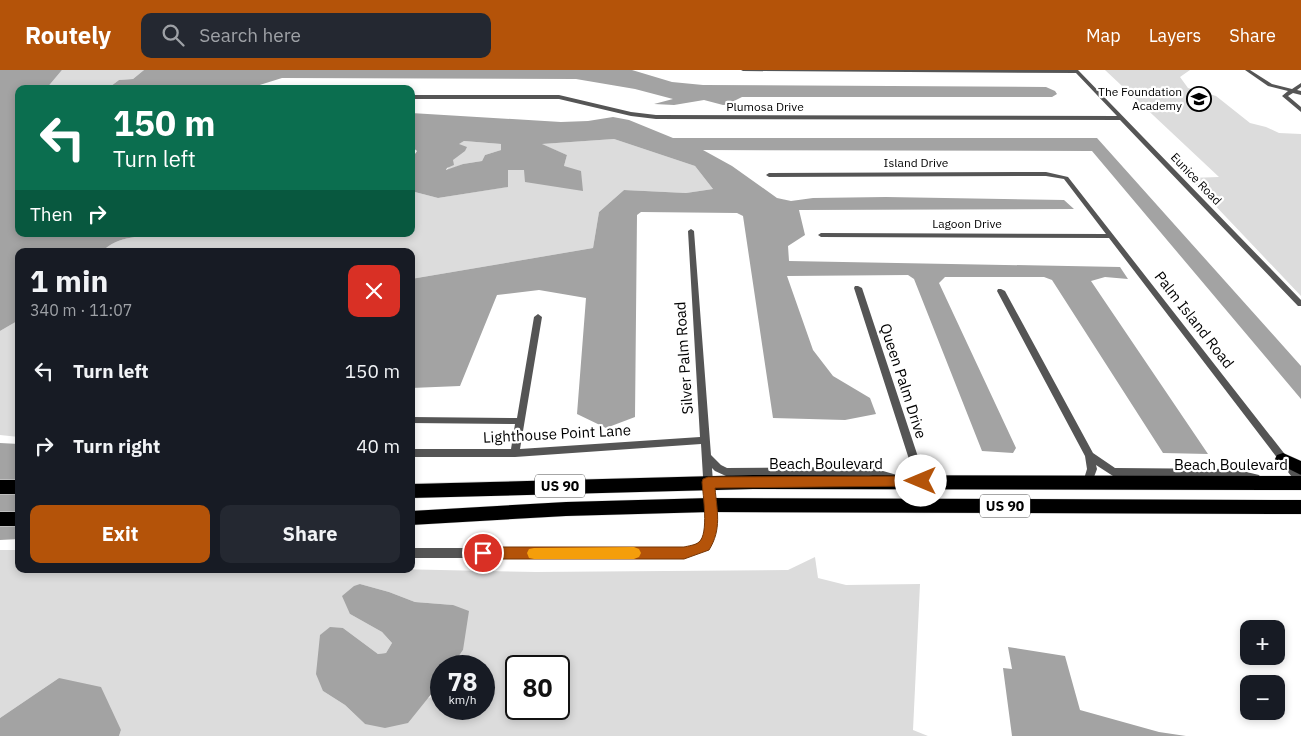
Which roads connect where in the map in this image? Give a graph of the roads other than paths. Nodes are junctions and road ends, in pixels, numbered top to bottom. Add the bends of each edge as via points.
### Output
1 (742, 70) edge
2 (794, 70) edge
3 (1247, 70) edge
4 (1075, 71) edge
5 (1301, 85) edge
6 (1292, 91) junction
7 (1301, 93) edge
8 (415, 97) edge
9 (1301, 110) edge
10 (1121, 118) junction
11 (769, 175) dead end
12 (1063, 176) joint
13 (691, 231) dead end
14 (821, 235) dead end
15 (1112, 236) junction
16 (858, 288) dead end
17 (1001, 291) dead end
18 (1301, 304) edge
19 (538, 316) dead end
20 (415, 420) edge
21 (520, 420) junction
22 (705, 440) junction
23 (515, 453) junction
24 (415, 454) edge
25 (706, 456) junction
26 (1090, 456) junction
27 (1283, 459) junction
28 (1301, 469) edge
29 (914, 481) junction
30 (708, 482) junction
31 (1080, 482) junction
32 (1276, 483) junction
33 (1301, 483) edge
34 (0, 487) edge
35 (15, 487) edge
36 (415, 491) edge
37 (710, 505) junction
38 (759, 505) junction
39 (957, 506) junction
40 (1158, 506) junction
41 (1301, 507) edge
42 (415, 518) edge
43 (0, 519) edge
44 (15, 519) edge
45 (415, 553) edge

1 - 2 street
2 - 4 street
3 - 6 street via 1265,83
4 - 10 street, Eunice Road
5 - 6 street
6 - 7 street
6 - 9 street via 1285,97
8 - 10 street, Plumosa Drive via 559,97 656,117
10 - 18 street, Eunice Road
11 - 12 street, Island Drive
12 - 15 street, Palm Island Road via 1070,180
13 - 22 street, Silver Palm Road
14 - 15 street, Lagoon Drive
15 - 27 street, Palm Island Road
16 - 29 street, Queen Palm Drive
17 - 26 street
19 - 21 street
20 - 21 street
21 - 23 street
22 - 23 street, Lighthouse Point Lane
22 - 25 street, Silver Palm Road
23 - 24 street, Lighthouse Point Lane
25 - 29 street via 726,472 869,472
25 - 30 street, Silver Palm Road
26 - 31 street via 1092,469
26 - 32 street via 1113,472 1234,473
27 - 28 highway
27 - 33 street, Palm Island Road
29 - 30 highway, Beach Boulevard / US 90
29 - 31 highway, Beach Boulevard / US 90
29 - 38 highway via 914,490 906,496 787,497
30 - 36 highway, Beach Boulevard / US 90
30 - 37 street, Silver Palm Road
31 - 32 highway, Beach Boulevard / US 90
31 - 39 highway via 1048,490 969,490
32 - 33 highway, Beach Boulevard / US 90
33 - 40 highway via 1300,492 1294,497 1177,497
34 - 35 highway
37 - 38 highway, US 90
37 - 42 highway, US 90
37 - 45 street, Silver Palm Road via 710,537 704,546 684,553
38 - 39 highway, US 90
39 - 40 highway, US 90
40 - 41 highway, US 90
43 - 44 highway

